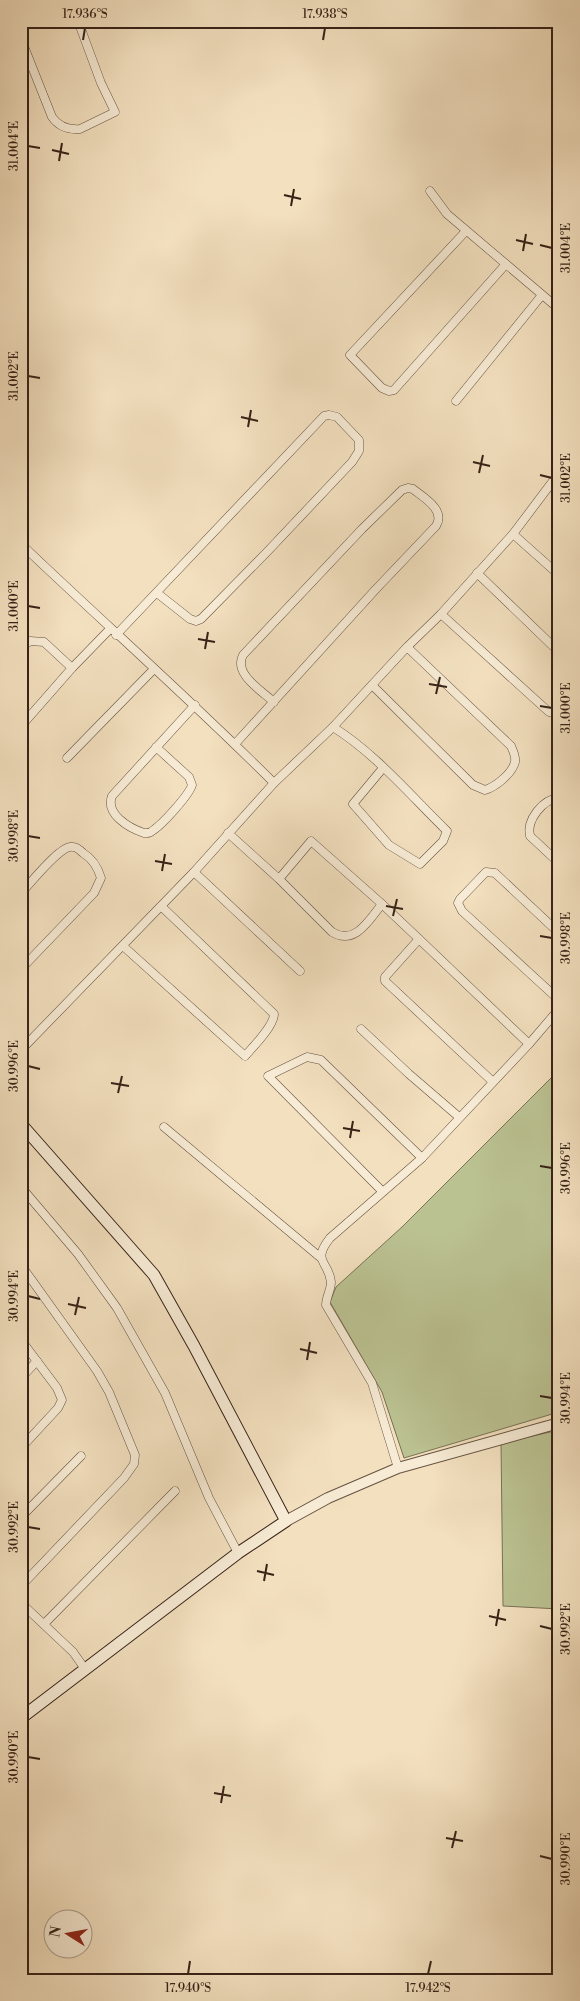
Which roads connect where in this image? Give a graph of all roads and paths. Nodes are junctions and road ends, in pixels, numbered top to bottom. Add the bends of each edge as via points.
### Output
1 (78, 21) edge
2 (21, 38) edge
3 (430, 191) dead end
4 (466, 231) junction
5 (506, 264) junction
6 (542, 295) junction
7 (559, 309) edge
8 (456, 401) dead end
9 (559, 473) edge
10 (513, 534) junction
11 (21, 544) edge
12 (477, 573) junction
13 (559, 575) edge
14 (157, 593) junction
15 (441, 614) junction
16 (113, 632) junction
17 (407, 647) junction
18 (21, 648) edge
19 (559, 652) edge
20 (72, 668) junction
21 (154, 669) junction
22 (372, 686) junction
23 (274, 702) junction
24 (194, 705) junction
25 (559, 715) edge
26 (21, 724) edge
27 (333, 727) junction
28 (235, 744) junction
29 (156, 747) junction
30 (66, 758) dead end
31 (383, 768) junction
32 (274, 783) junction
33 (559, 798) edge
34 (228, 834) junction
35 (559, 863) edge
36 (194, 872) junction
37 (279, 879) junction
38 (21, 893) edge
39 (382, 904) junction
40 (161, 906) junction
41 (559, 933) edge
42 (419, 938) junction
43 (124, 946) junction
44 (21, 969) edge
45 (300, 971) dead end
46 (559, 1000) edge
47 (559, 1008) edge
48 (361, 1029) dead end
49 (529, 1044) junction
50 (21, 1050) edge
51 (492, 1081) junction
52 (459, 1117) junction
53 (21, 1124) edge
54 (164, 1127) dead end
55 (21, 1146) edge
56 (21, 1153) edge
57 (422, 1158) junction
58 (21, 1187) edge
59 (382, 1191) junction
60 (321, 1258) junction
61 (21, 1265) edge
62 (21, 1340) edge
63 (37, 1361) junction
64 (21, 1378) edge
65 (559, 1423) edge
66 (21, 1448) edge
67 (82, 1456) dead end
68 (398, 1468) junction
69 (176, 1491) dead end
70 (21, 1517) edge
71 (286, 1521) junction
72 (238, 1553) junction
73 (21, 1586) edge
74 (21, 1603) edge
75 (44, 1624) junction
76 (85, 1669) junction
77 (21, 1718) edge

1 - 2 street via 115,112 80,128 62,126 52,117
3 - 4 street via 441,207
4 - 5 street
4 - 5 street via 350,355 382,388 394,390
5 - 6 street
6 - 7 street
6 - 8 street
9 - 10 street
10 - 12 street
10 - 13 street
11 - 16 street
12 - 15 street
12 - 19 street
14 - 14 street via 324,416 337,417 359,440 359,451 352,462 201,619 190,619
14 - 16 street
15 - 17 street
15 - 25 street via 549,712
16 - 20 street
16 - 21 street
17 - 22 street
17 - 22 street via 511,746 515,762 503,778 485,790 472,785
18 - 20 street via 30,640 44,642
20 - 26 street
21 - 24 street
21 - 30 street
22 - 27 street
23 - 23 street via 436,526 440,519 438,512 413,489 402,490 369,522 243,655 240,663 242,672
23 - 28 street
24 - 28 street
24 - 29 street
27 - 31 street
27 - 32 street
28 - 32 street
29 - 29 street via 110,801 113,812 122,821 144,833 152,832 192,785 189,777
31 - 31 street via 447,831 444,841 420,864 389,844 352,804
32 - 34 street
33 - 35 street via 544,803 531,821 529,831 530,836
34 - 36 street
34 - 37 street
36 - 40 street
36 - 45 street
37 - 39 street via 338,936 351,936 357,932
37 - 39 street via 311,841
38 - 44 street via 58,854 68,848 74,847 86,854 101,878 94,893
39 - 42 street
40 - 43 street
40 - 43 street via 272,1011 273,1020 245,1056
41 - 46 street via 495,873 486,872 458,903 462,911
42 - 49 street
42 - 51 street via 385,981
43 - 50 street
47 - 49 street
48 - 52 street
49 - 51 street
51 - 52 street
52 - 57 street
53 - 71 main road via 154,1275
54 - 60 street
55 - 56 street
57 - 59 street
57 - 59 street via 321,1060 307,1057 268,1076
58 - 72 street via 78,1254 117,1308 165,1393 209,1498
59 - 60 street via 330,1238 322,1249
60 - 68 street via 331,1282 326,1305 372,1383
61 - 73 street via 97,1371 135,1455 134,1464 124,1478
62 - 63 street
63 - 64 street
63 - 66 street via 62,1400
65 - 68 street
67 - 70 street
68 - 71 street via 328,1498
69 - 75 street
71 - 72 main road
72 - 76 main road
74 - 75 street
75 - 76 street via 73,1652
76 - 77 main road

